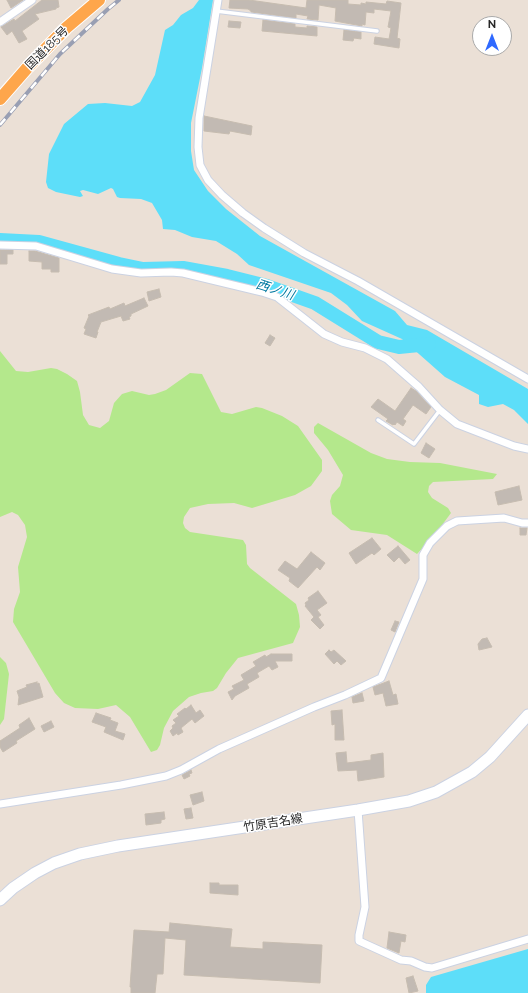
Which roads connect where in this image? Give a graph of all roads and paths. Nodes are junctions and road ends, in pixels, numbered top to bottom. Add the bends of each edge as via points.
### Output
1 (32, 0) edge
2 (99, 0) edge
3 (218, 0) edge
4 (216, 11) junction
5 (0, 22) edge
6 (377, 31) dead end
7 (0, 99) edge
8 (0, 245) edge
9 (528, 379) edge
10 (440, 410) junction
11 (378, 420) dead end
12 (528, 449) edge
13 (528, 523) edge
14 (528, 715) edge
15 (0, 804) edge
16 (358, 810) junction
17 (0, 900) edge
18 (528, 939) edge

1 - 5 street
2 - 7 highway, 国道185号 via 66,28
3 - 4 street
4 - 6 lane
4 - 9 street via 199,118 200,165 208,180 243,213 304,253 358,281
8 - 10 street via 36,246 112,269 141,273 182,273 277,297 324,334 366,348 387,359 419,387
10 - 11 lane via 414,444
10 - 12 street via 457,424
13 - 15 street via 504,518 456,521 430,543 423,555 423,579 381,678 219,749 166,776
14 - 16 main road, 竹原吉名線 via 490,757 452,784 409,801
16 - 17 main road, 竹原吉名線 via 80,854 35,873
16 - 18 street via 365,907 359,941 401,960 432,968

